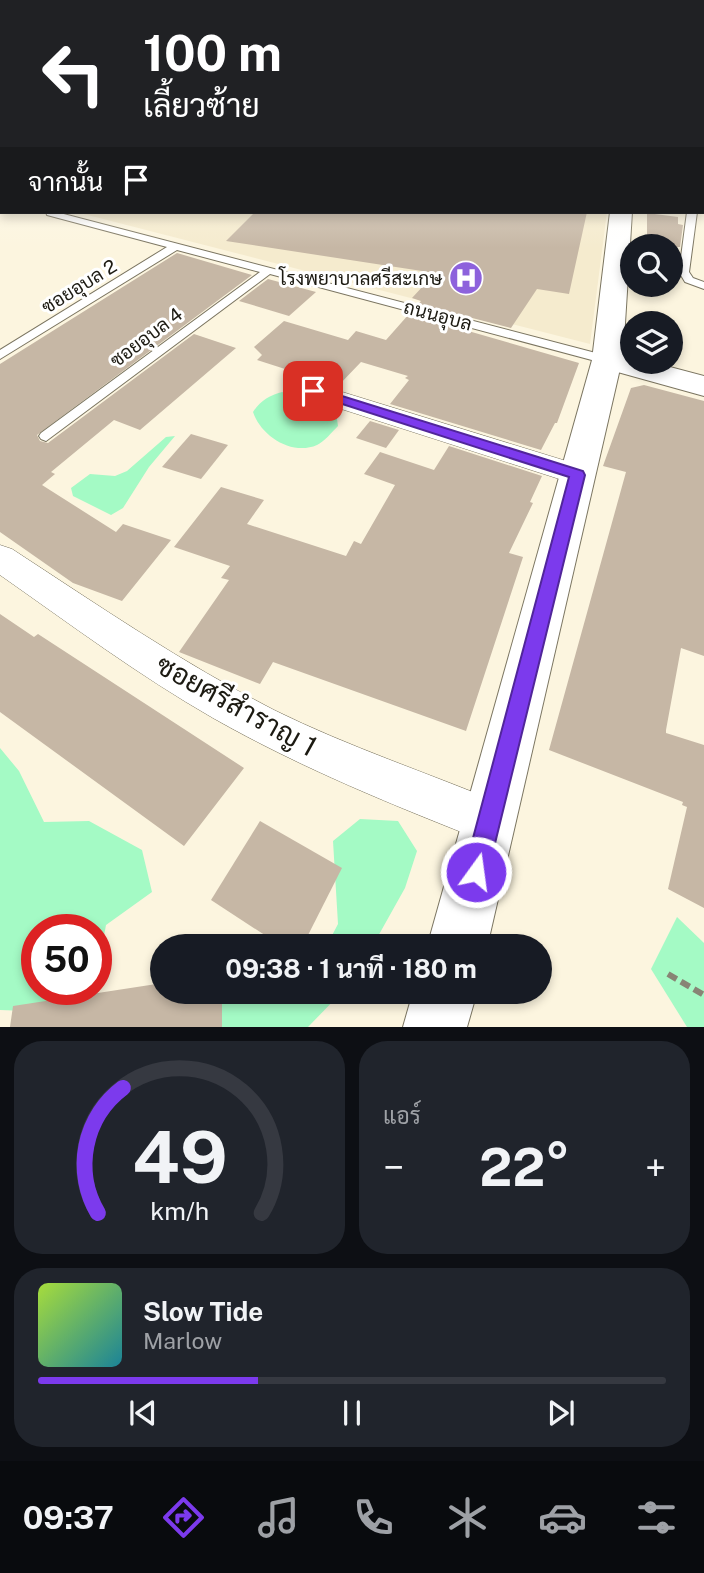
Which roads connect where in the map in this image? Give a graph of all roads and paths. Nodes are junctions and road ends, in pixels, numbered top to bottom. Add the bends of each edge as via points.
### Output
1 (54, 214) edge
2 (621, 214) edge
3 (692, 216) edge
4 (704, 222) edge
5 (622, 234) edge
6 (176, 246) junction
7 (269, 270) junction
8 (684, 272) joint
9 (704, 286) edge
10 (620, 287) edge
11 (0, 355) edge
12 (607, 360) junction
13 (704, 386) edge
14 (313, 391) dead end
15 (46, 436) dead end
16 (578, 475) junction
17 (0, 558) edge
18 (489, 821) junction
19 (460, 934) edge
20 (668, 974) dead end
21 (704, 995) edge
22 (442, 1004) edge
23 (435, 1027) edge

1 - 6 lane, ถนนอุบล
2 - 5 main road
3 - 4 lane
3 - 8 lane
6 - 7 lane, ถนนอุบล
6 - 11 lane, ซอยอุบล 2
7 - 12 lane, ถนนอุบล
7 - 15 lane, ซอยอุบล 4
8 - 9 lane
10 - 12 main road
12 - 13 main road, ถนนอุบล
12 - 16 main road
14 - 16 street
16 - 18 main road
17 - 18 street, ซอยศรีสำราญ 1 via 191,684 278,732 380,779
18 - 19 main road
20 - 21 path
22 - 23 main road

